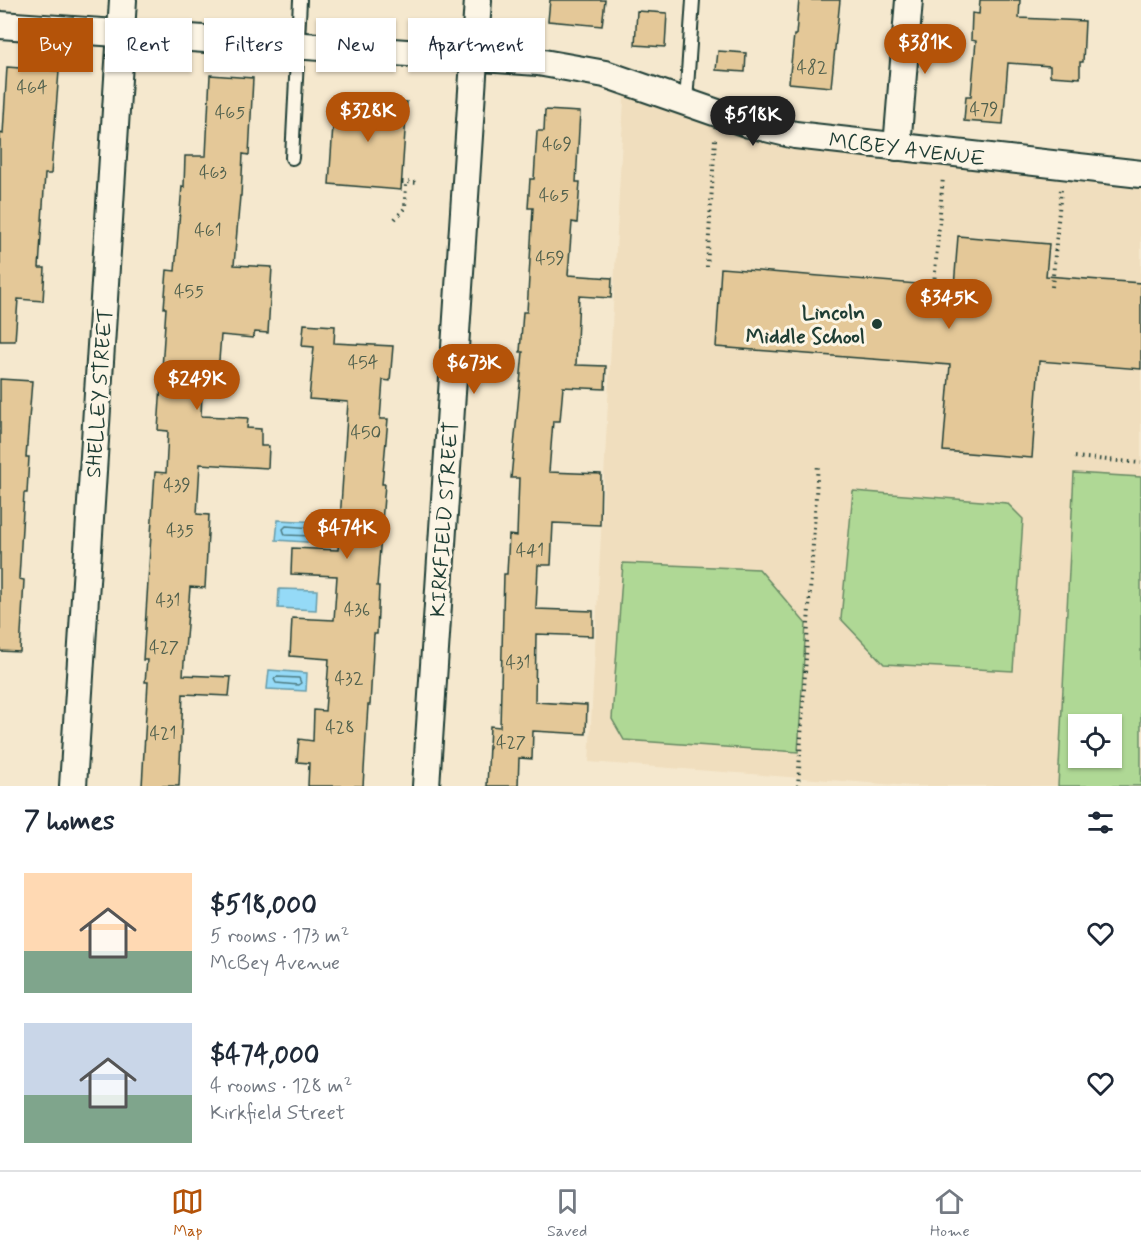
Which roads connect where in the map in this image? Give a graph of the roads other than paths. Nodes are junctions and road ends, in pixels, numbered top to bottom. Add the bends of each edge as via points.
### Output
1 (123, 0) edge
2 (300, 0) edge
3 (478, 0) edge
4 (693, 0) edge
5 (909, 0) edge
6 (122, 18) edge
7 (299, 18) edge
8 (477, 18) edge
9 (0, 25) edge
10 (105, 32) edge
11 (304, 45) edge
12 (408, 53) edge
13 (545, 63) edge
14 (119, 72) edge
15 (296, 72) edge
16 (473, 72) edge
17 (686, 102) junction
18 (897, 147) junction
19 (292, 158) dead end
20 (1141, 174) edge
21 (73, 786) edge
22 (426, 786) edge

1 - 6 street, SHELLEY STREET
2 - 7 lane
3 - 8 street, KIRKFIELD STREET
4 - 17 lane
5 - 18 street
9 - 10 street, MCBEY AVENUE
11 - 12 street, MCBEY AVENUE
13 - 17 street, MCBEY AVENUE via 583,68
14 - 21 street, SHELLEY STREET
15 - 19 lane
16 - 22 street, KIRKFIELD STREET
17 - 18 street, MCBEY AVENUE via 795,135
18 - 20 street, MCBEY AVENUE

